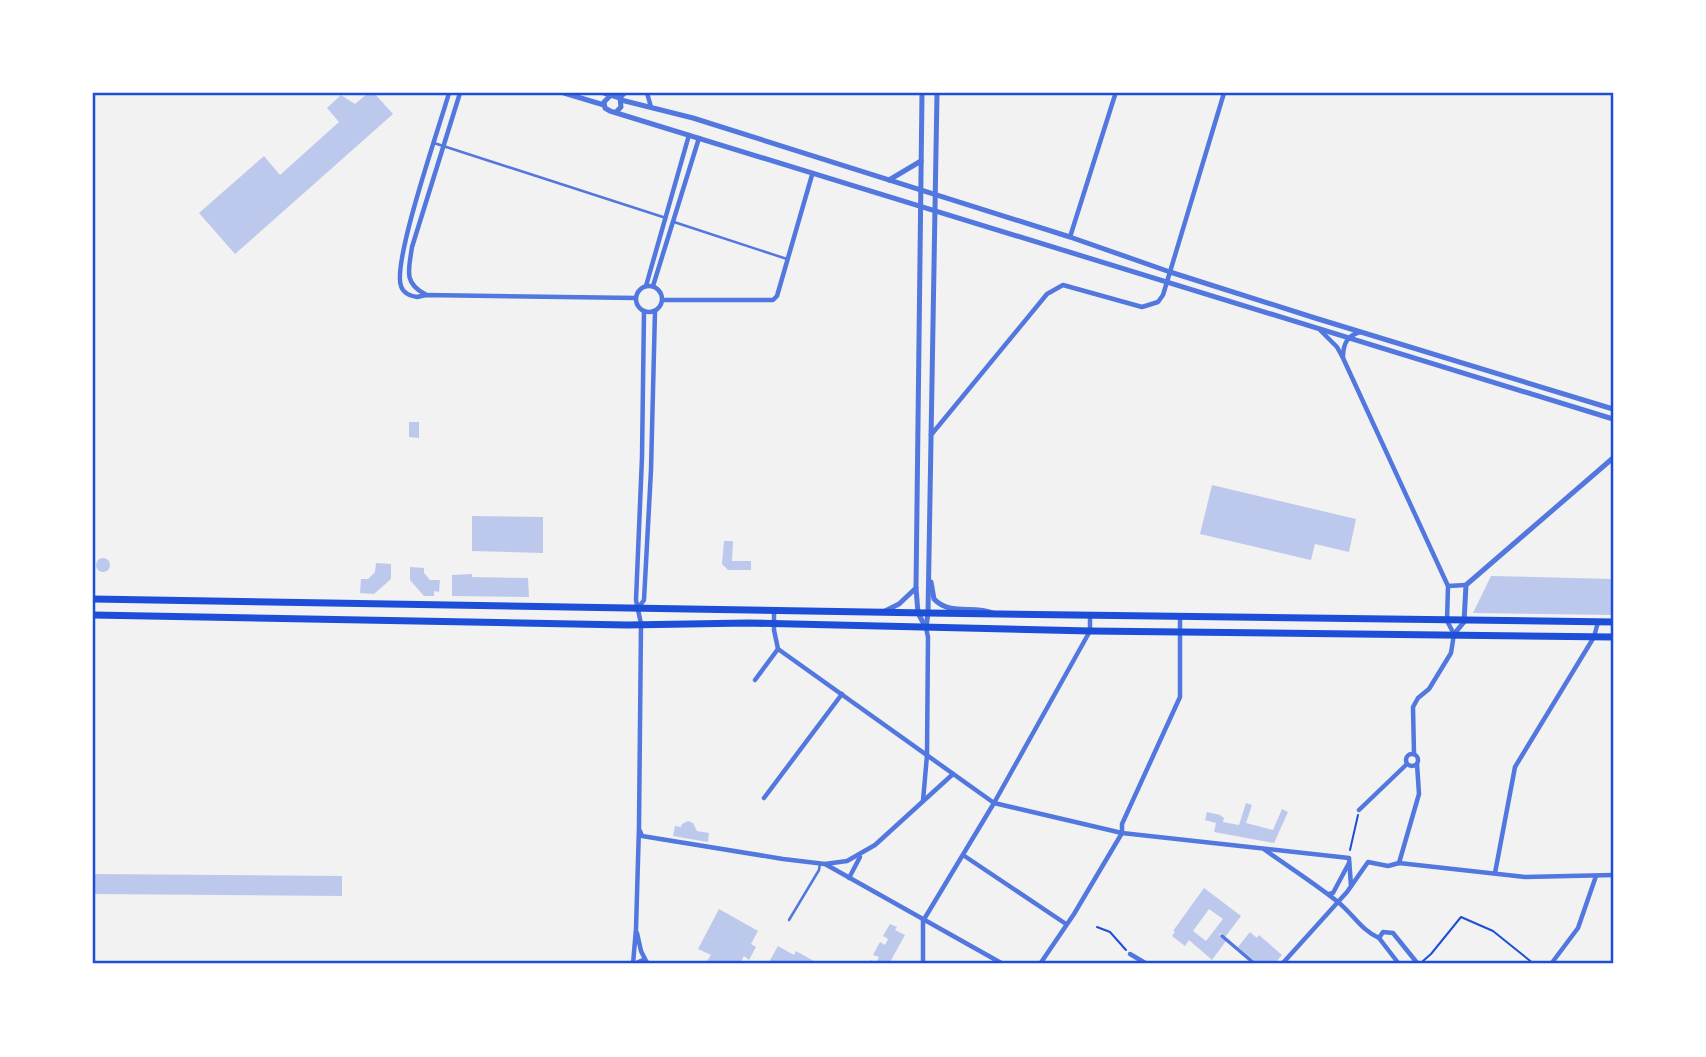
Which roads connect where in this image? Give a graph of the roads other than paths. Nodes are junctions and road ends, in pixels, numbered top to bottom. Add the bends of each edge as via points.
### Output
1 (449, 93) edge
2 (460, 93) edge
3 (564, 93) edge
4 (609, 93) edge
5 (647, 93) edge
6 (922, 93) edge
7 (937, 93) edge
8 (1224, 93) edge
9 (1115, 95) dead end
10 (622, 97) edge
11 (604, 105) junction
12 (651, 107) junction
13 (616, 111) junction
14 (689, 135) junction
15 (699, 138) junction
16 (434, 143) junction
17 (443, 146) junction
18 (921, 161) junction
19 (813, 175) junction
20 (889, 180) junction
21 (921, 191) junction
22 (934, 194) junction
23 (921, 206) junction
24 (978, 208) junction
25 (935, 211) junction
26 (666, 218) junction
27 (673, 222) junction
28 (973, 223) junction
29 (1070, 237) junction
30 (787, 259) junction
31 (1170, 272) junction
32 (1167, 282) junction
33 (646, 286) junction
34 (653, 286) junction
35 (426, 295) junction
36 (636, 298) junction
37 (663, 300) junction
38 (644, 311) junction
39 (655, 311) junction
40 (1317, 329) junction
41 (1361, 331) junction
42 (1348, 338) junction
43 (1343, 358) junction
44 (1612, 408) edge
45 (1613, 419) edge
46 (930, 436) junction
47 (1613, 458) edge
48 (928, 572) junction
49 (1466, 585) junction
50 (1448, 586) junction
51 (916, 588) junction
52 (93, 598) edge
53 (639, 608) junction
54 (774, 610) junction
55 (881, 612) junction
56 (918, 613) junction
57 (928, 613) junction
58 (996, 614) junction
59 (93, 615) edge
60 (1090, 615) junction
61 (1180, 617) junction
62 (1447, 621) junction
63 (1464, 621) junction
64 (1598, 622) junction
65 (1613, 622) edge
66 (641, 624) junction
67 (774, 624) junction
68 (926, 628) junction
69 (1090, 631) junction
70 (1180, 631) junction
71 (1454, 634) junction
72 (1594, 637) junction
73 (1613, 637) edge
74 (778, 649) junction
75 (755, 680) dead end
76 (842, 694) junction
77 (1414, 754) junction
78 (927, 755) junction
79 (1407, 764) junction
80 (1417, 764) junction
81 (953, 774) junction
82 (764, 798) dead end
83 (923, 803) junction
84 (994, 803) junction
85 (1359, 810) road end
86 (639, 826) junction
87 (1122, 833) junction
88 (1264, 850) junction
89 (1288, 852) junction
90 (861, 855) junction
91 (963, 855) junction
92 (1349, 861) junction
93 (822, 863) junction
94 (1283, 863) junction
95 (1399, 863) junction
96 (1495, 873) junction
97 (1613, 875) edge
98 (1596, 876) junction
99 (849, 878) junction
100 (1351, 886) junction
101 (1327, 894) junction
102 (1338, 902) junction
103 (1329, 911) junction
104 (789, 920) dead end
105 (923, 921) junction
106 (1066, 924) junction
107 (636, 929) junction
108 (1222, 936) dead end
109 (1379, 937) junction
110 (1130, 954) dead end
111 (648, 963) edge
112 (634, 964) edge
113 (923, 964) edge
114 (1003, 964) edge
115 (1040, 964) edge
116 (1147, 964) edge
117 (1255, 964) edge
118 (1282, 964) edge
119 (1399, 964) edge
120 (1418, 964) edge
121 (1552, 964) edge

1 - 16 street
2 - 17 street
3 - 11 street
4 - 10 street
4 - 11 street
5 - 12 street
6 - 18 street
7 - 22 street
8 - 31 street
9 - 29 street
10 - 12 street
10 - 13 street
11 - 13 street
12 - 20 street
13 - 14 street
14 - 15 street
14 - 26 street
15 - 19 street
15 - 27 street
16 - 17 lane
16 - 35 street via 403,249 400,275 400,285 410,296
17 - 26 lane
17 - 35 street via 408,271 414,289
18 - 20 street
18 - 21 street
19 - 23 street
19 - 30 street
20 - 21 street
21 - 22 street
21 - 23 street
22 - 24 street
22 - 25 street
23 - 25 street
23 - 51 street
24 - 28 street
24 - 29 street
25 - 28 street
25 - 46 street
26 - 33 street
27 - 30 lane
27 - 34 street
28 - 32 street
29 - 31 street
30 - 37 street via 773,300
31 - 32 street
31 - 41 street
32 - 40 street
32 - 46 street via 1158,302 1142,307 1073,287 1056,288
33 - 34 street
33 - 36 street
34 - 37 street
35 - 36 street
36 - 38 street
37 - 39 street
38 - 39 street
38 - 53 street
39 - 53 street via 651,470
40 - 42 street
40 - 43 street
41 - 42 street
41 - 44 street
42 - 43 street
42 - 45 street
43 - 50 street
46 - 48 street
47 - 49 street
48 - 57 street
48 - 58 street via 934,599 944,608
49 - 50 street
49 - 63 street
50 - 62 street
51 - 55 street via 899,604
51 - 56 street
52 - 53 main road
53 - 54 main road
53 - 66 street
54 - 55 main road
54 - 67 street
55 - 56 main road
56 - 57 main road
56 - 68 street
57 - 58 main road
57 - 68 street
58 - 60 main road
59 - 66 main road
60 - 61 main road
60 - 69 street
61 - 62 main road
61 - 70 street
62 - 63 main road
62 - 71 street
63 - 64 main road
63 - 71 street
64 - 65 main road
64 - 72 street
66 - 67 main road
66 - 86 street
67 - 68 main road
67 - 74 street
68 - 69 main road
68 - 78 street
69 - 70 main road
69 - 84 street
70 - 71 main road
70 - 87 street via 1180,697 1122,824
71 - 72 main road
71 - 77 street via 1451,653 1412,710
72 - 73 main road
72 - 96 street via 1515,767
74 - 75 street
74 - 76 street
76 - 78 street
76 - 82 street
77 - 79 street via 1407,756
77 - 80 street via 1419,758
78 - 81 street
78 - 83 street
79 - 80 street
79 - 85 street
80 - 95 street via 1419,794
81 - 83 street
81 - 84 street
83 - 90 street
84 - 87 street
84 - 91 street
86 - 93 street via 642,836
86 - 107 street
87 - 88 street
87 - 106 street
88 - 89 street
88 - 94 street
89 - 92 street
89 - 94 street via 1282,856
90 - 93 street
90 - 99 street
91 - 105 street
91 - 106 street
92 - 100 street
92 - 101 street via 1333,893
93 - 99 street
93 - 104 lane
94 - 101 street
95 - 96 street
95 - 100 street via 1368,862
96 - 98 street
97 - 98 street
98 - 121 street via 1577,928
99 - 105 street
100 - 102 street
101 - 102 street
101 - 103 street
102 - 103 street
102 - 109 street via 1365,930
103 - 118 street
105 - 113 street
105 - 114 street
106 - 115 street
107 - 111 street
107 - 112 street
108 - 117 street
109 - 119 street
109 - 120 street via 1383,932 1394,933
110 - 116 street
111 - 112 street via 640,960

